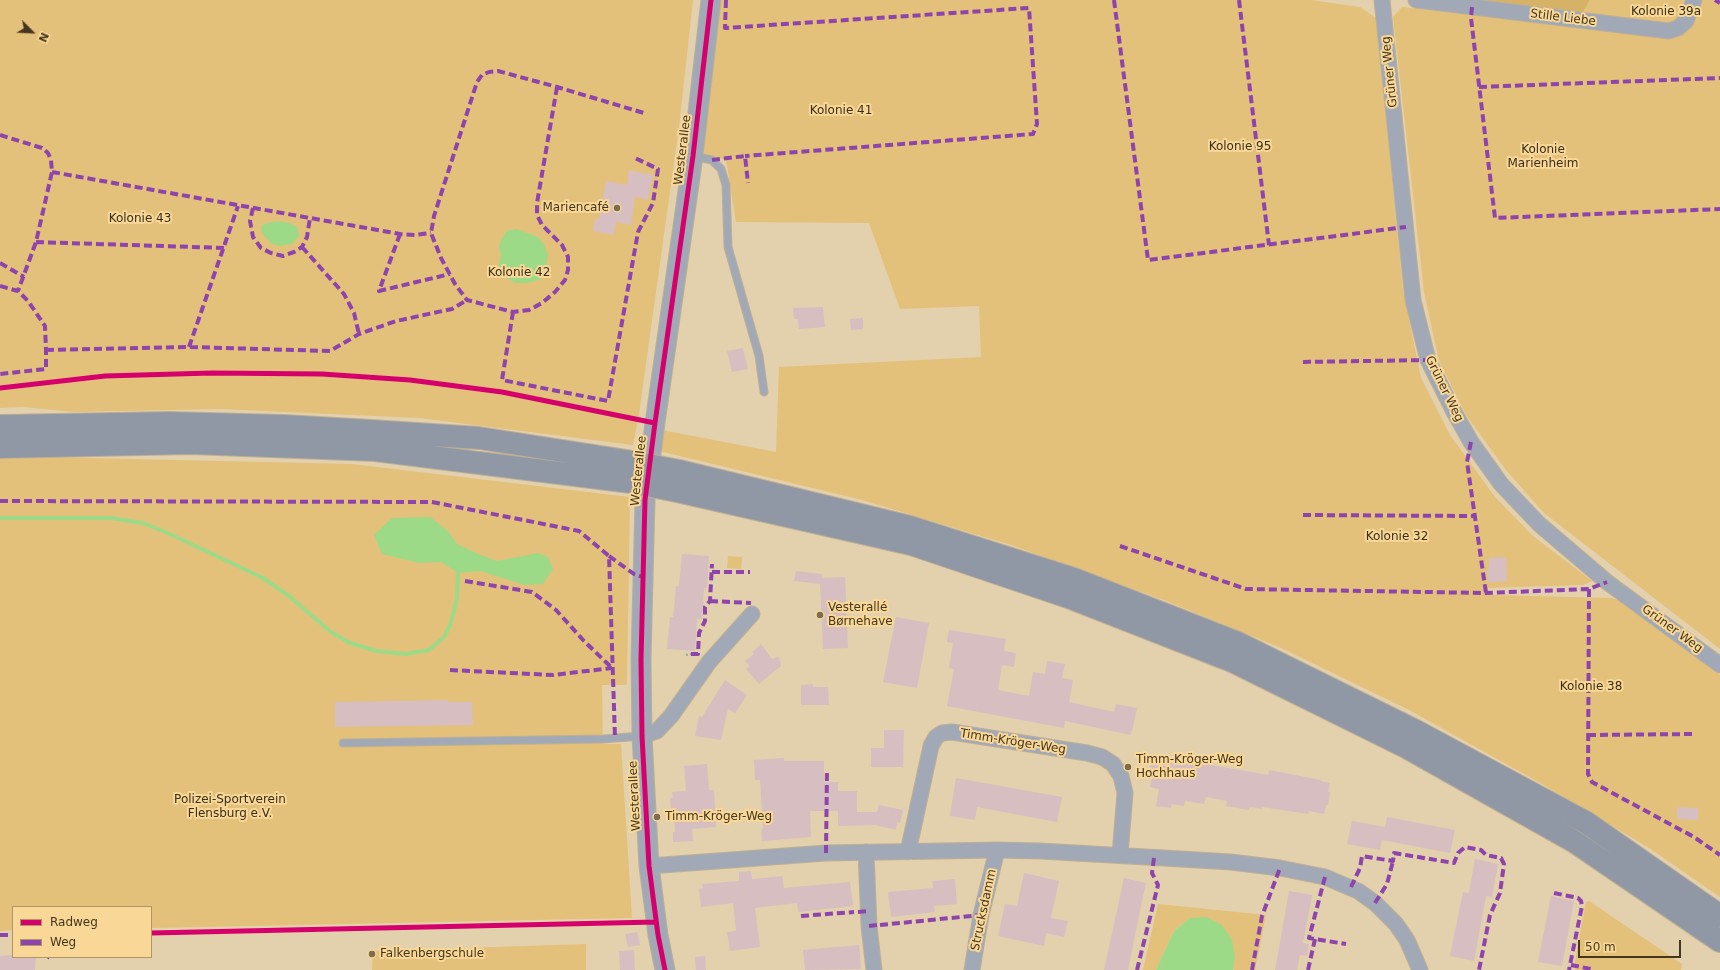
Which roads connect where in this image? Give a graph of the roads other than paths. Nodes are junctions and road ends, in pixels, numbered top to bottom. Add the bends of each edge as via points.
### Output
1 (711, 0) edge
2 (1382, 0) edge
3 (1416, 0) edge
4 (1694, 0) edge
5 (693, 156) junction
6 (764, 392) dead end
7 (0, 426) edge
8 (0, 447) edge
9 (632, 472) junction
10 (678, 481) junction
11 (752, 614) dead end
12 (1720, 665) edge
13 (642, 736) junction
14 (343, 743) dead end
15 (996, 850) junction
16 (866, 852) junction
17 (908, 852) junction
18 (1120, 856) junction
19 (650, 866) junction
20 (1720, 916) edge
21 (1720, 941) edge
22 (666, 970) edge
23 (874, 970) edge
24 (972, 970) edge
25 (1420, 970) edge

1 - 5 street, Westerallee
2 - 12 street, Grüner Weg via 1413,300 1428,360 1454,412 1471,442 1501,484 1539,524 1607,582
3 - 4 street, Stille Liebe via 1669,31 1686,21
5 - 6 lane via 712,160 721,169 726,185 728,247 759,356
5 - 13 street, Westerallee via 645,500
7 - 9 highway via 170,423 284,426 479,438
8 - 9 highway via 191,443 375,450
9 - 10 highway, bridge
10 - 20 highway via 910,527 1074,579 1238,643 1414,730 1587,823
10 - 21 highway via 911,544 1071,598 1232,660 1406,747 1575,842
11 - 13 street via 709,662 671,716 657,731
13 - 14 lane via 603,739
13 - 19 street, Westerallee
15 - 17 street
15 - 18 street
15 - 24 street, Strucksdamm
16 - 17 street
16 - 19 street
16 - 23 street
17 - 18 street, Timm-Kröger-Weg via 931,746 942,733 952,732 1087,753 1102,757 1113,764 1121,776 1125,793
18 - 25 street via 1231,862 1280,868 1325,877 1344,884 1358,890 1375,903 1396,924 1407,940
19 - 22 street, Westerallee via 658,935

